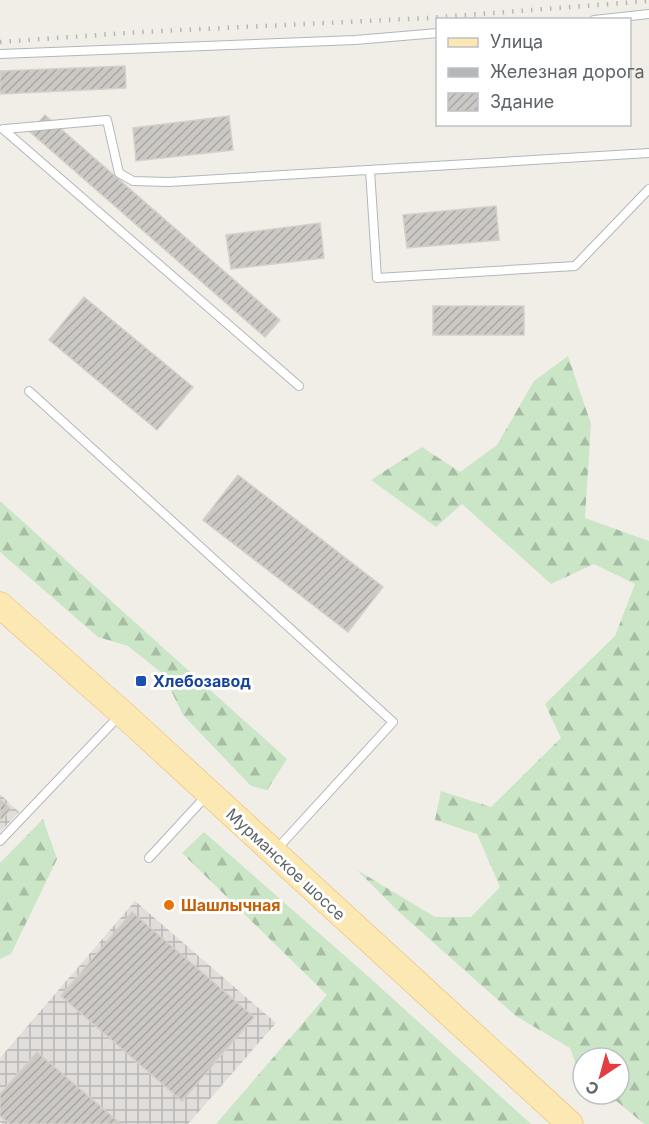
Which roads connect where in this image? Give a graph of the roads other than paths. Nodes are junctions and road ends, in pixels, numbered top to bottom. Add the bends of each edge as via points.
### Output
1 (649, 14) edge
2 (612, 18) edge
3 (436, 33) edge
4 (0, 54) edge
5 (2, 129) edge
6 (649, 153) edge
7 (370, 170) junction
8 (649, 189) edge
9 (299, 386) dead end
10 (28, 391) dead end
11 (0, 605) edge
12 (122, 713) junction
13 (209, 793) junction
14 (0, 841) edge
15 (273, 852) junction
16 (149, 858) dead end
17 (570, 1124) edge

1 - 2 lane
3 - 4 lane
5 - 7 lane via 107,120 119,173 134,181
5 - 9 lane
6 - 7 lane
7 - 8 lane via 377,278 575,266
10 - 15 lane via 393,722
11 - 12 main road, Мурманское шоссе
12 - 13 main road, Мурманское шоссе
12 - 14 lane
13 - 15 main road, Мурманское шоссе
13 - 16 lane
15 - 17 main road, Мурманское шоссе

